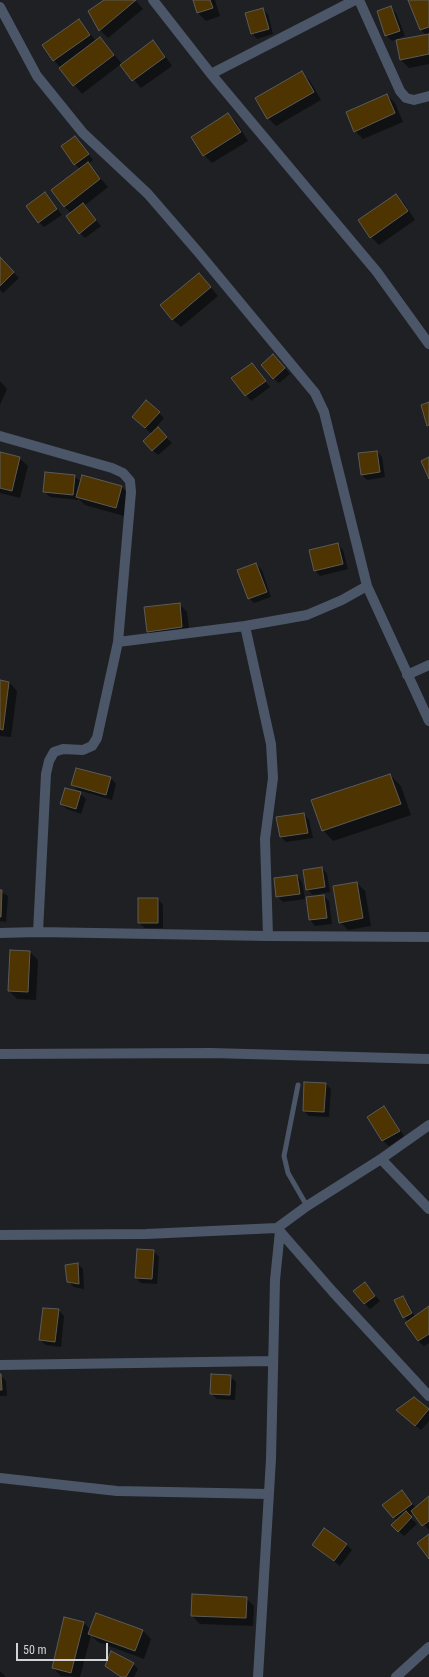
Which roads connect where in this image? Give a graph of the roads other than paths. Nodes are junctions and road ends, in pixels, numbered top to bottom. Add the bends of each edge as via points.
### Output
1 (153, 0) edge
2 (355, 0) edge
3 (359, 0) edge
4 (0, 7) edge
5 (211, 74) junction
6 (429, 96) edge
7 (429, 344) edge
8 (0, 436) edge
9 (367, 586) junction
10 (245, 626) junction
11 (118, 642) junction
12 (429, 665) edge
13 (407, 675) junction
14 (429, 721) edge
15 (38, 932) junction
16 (0, 933) edge
17 (268, 936) junction
18 (429, 937) edge
19 (0, 1054) edge
20 (429, 1059) edge
21 (298, 1085) dead end
22 (429, 1125) edge
23 (381, 1159) junction
24 (307, 1206) junction
25 (429, 1209) edge
26 (278, 1229) junction
27 (0, 1235) edge
28 (272, 1361) junction
29 (0, 1365) edge
30 (429, 1396) edge
31 (0, 1478) edge
32 (269, 1494) junction
33 (429, 1647) edge
34 (258, 1677) edge
35 (396, 1677) edge

1 - 5 street
2 - 5 street
3 - 6 street via 400,92 406,98 414,100
4 - 9 street via 37,76 83,133 148,194 315,393 324,412
5 - 7 street via 377,272
8 - 11 street via 112,468 124,473 130,481
9 - 10 street via 307,615
9 - 13 street
10 - 11 street
10 - 17 street via 271,744 273,778 265,839
11 - 15 street via 97,738 92,746 83,750 63,749 54,752 49,761 46,774
12 - 13 street
13 - 14 street
15 - 16 street
15 - 17 street
17 - 18 street
19 - 20 street via 204,1053
21 - 24 lane via 284,1156 288,1173
22 - 23 street
23 - 24 street
23 - 25 street
24 - 26 street
26 - 27 street via 146,1234
26 - 28 street
26 - 30 street
28 - 29 street
28 - 32 street
31 - 32 street via 117,1491
32 - 34 street
33 - 35 street

